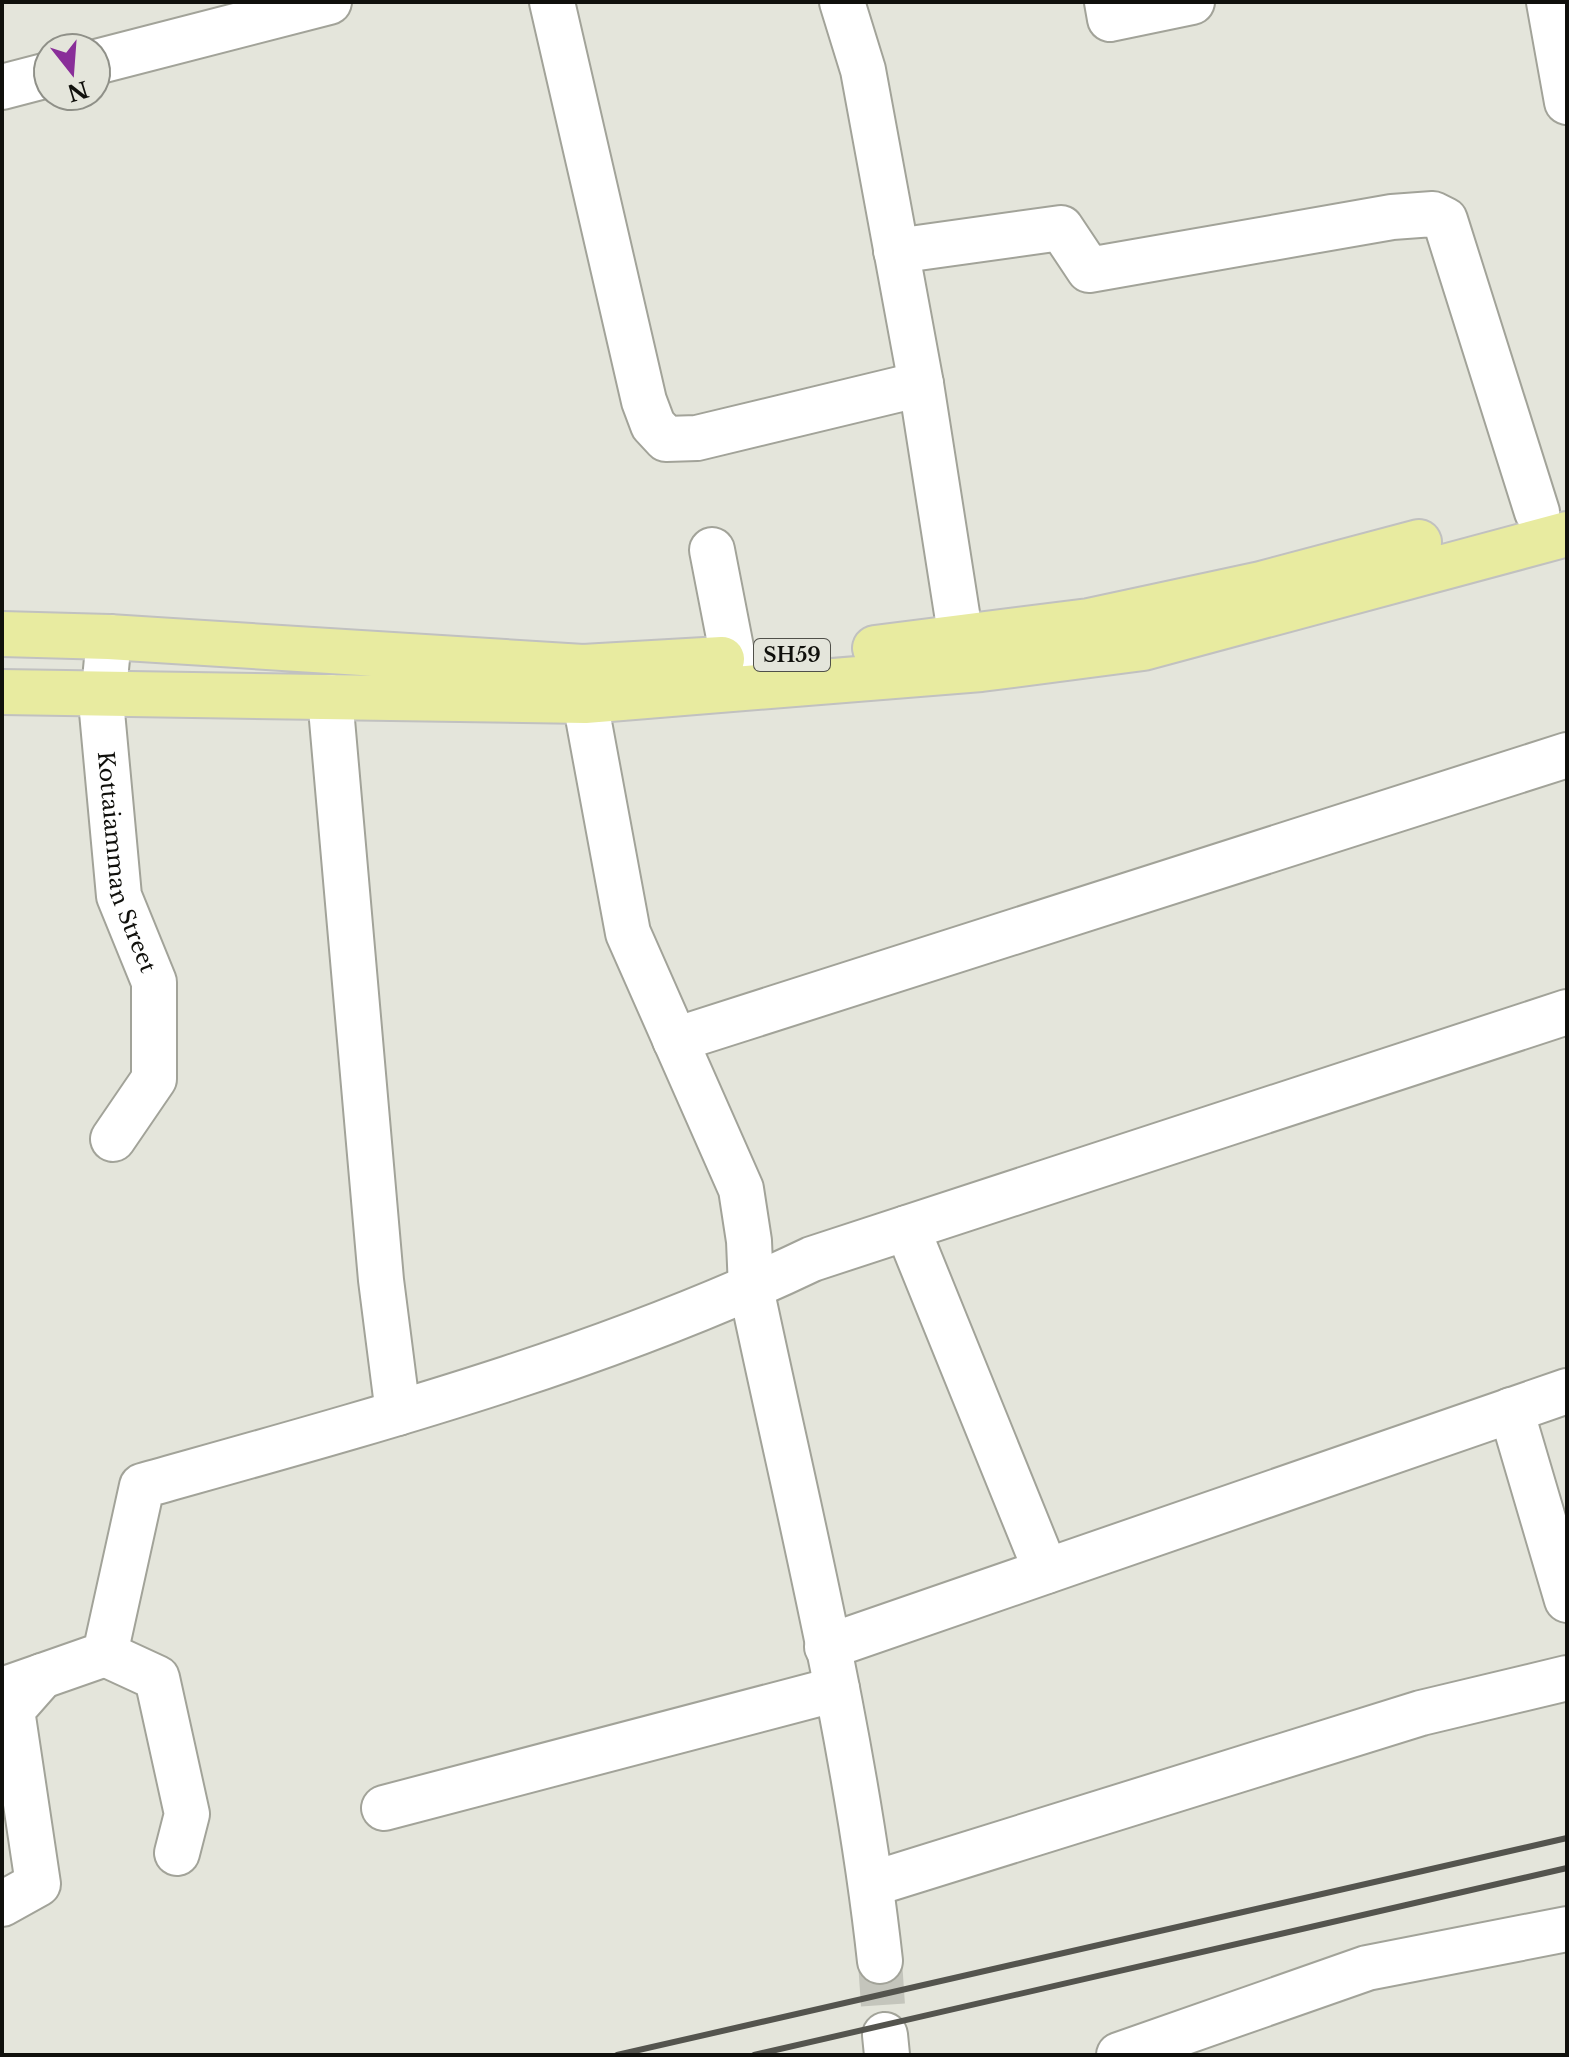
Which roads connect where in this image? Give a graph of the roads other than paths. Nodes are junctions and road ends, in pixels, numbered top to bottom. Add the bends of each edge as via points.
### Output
1 (329, 2) edge
2 (552, 2) edge
3 (842, 2) edge
4 (1107, 2) edge
5 (1192, 2) edge
6 (1549, 2) edge
7 (112, 58) edge
8 (32, 79) edge
9 (2, 87) edge
10 (1567, 102) edge
11 (896, 251) junction
12 (921, 384) junction
13 (1557, 517) edge
14 (712, 550) dead end
15 (2, 634) edge
16 (109, 637) junction
17 (961, 639) junction
18 (733, 658) junction
19 (584, 684) junction
20 (2, 692) edge
21 (330, 697) junction
22 (104, 703) junction
23 (1567, 755) edge
24 (1567, 1012) edge
25 (675, 1040) junction
26 (113, 1139) dead end
27 (907, 1228) junction
28 (751, 1288) junction
29 (1567, 1391) edge
30 (1511, 1410) junction
31 (398, 1413) junction
32 (1046, 1571) junction
33 (1567, 1600) edge
34 (827, 1647) junction
35 (105, 1654) junction
36 (1567, 1678) edge
37 (22, 1683) edge
38 (837, 1689) junction
39 (384, 1808) dead end
40 (177, 1853) dead end
41 (872, 1884) junction
42 (2, 1904) edge
43 (1567, 1929) edge
44 (880, 1961) tunnel mouth
45 (1119, 2055) edge

1 - 7 street
2 - 12 street via 644,401 653,425 666,439 697,438
3 - 11 street via 863,70
4 - 5 street via 1110,19
6 - 10 street
8 - 9 street
11 - 12 street
11 - 13 street via 1061,228 1089,270 1433,214 1445,220
12 - 17 street
13 - 17 main road, SH59 via 1089,621
13 - 19 main road via 1143,648 981,669
14 - 18 street
15 - 16 main road, SH59
16 - 19 main road, SH59
16 - 22 street, Kottaiamman Street
17 - 18 main road, SH59
18 - 19 main road, SH59
19 - 21 main road
19 - 25 street via 628,933
20 - 22 main road
21 - 22 main road
21 - 31 street via 381,1280
22 - 26 street, Kottaiamman Street via 119,896 154,982 154,1079
23 - 25 street
24 - 27 street
25 - 28 street via 741,1189
27 - 28 street via 812,1259
27 - 32 street
28 - 31 street via 466,1394
28 - 34 street
29 - 30 street
30 - 32 street
30 - 33 street
31 - 35 street via 142,1486
32 - 34 street
34 - 38 street
35 - 37 street
35 - 40 street via 157,1678 187,1814
36 - 41 street via 1421,1713
37 - 42 street via 12,1710 38,1884
38 - 39 street
38 - 41 street
41 - 44 street
43 - 45 street via 1367,1968

